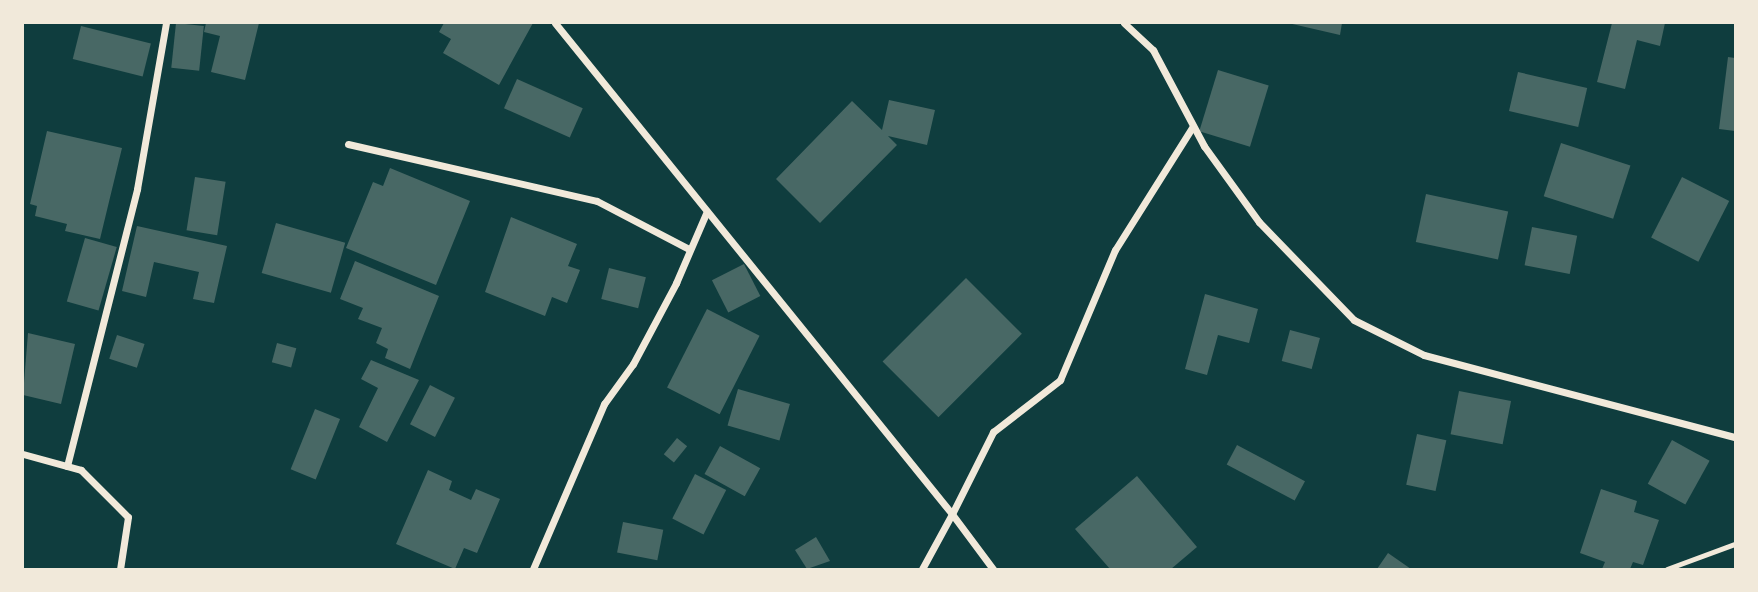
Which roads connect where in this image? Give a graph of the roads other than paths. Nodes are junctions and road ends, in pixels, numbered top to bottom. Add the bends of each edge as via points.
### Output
1 (166, 23) edge
2 (555, 23) edge
3 (1124, 23) edge
4 (1193, 127) junction
5 (348, 144) dead end
6 (707, 211) junction
7 (689, 249) junction
8 (1735, 437) edge
9 (23, 454) edge
10 (67, 466) junction
11 (952, 513) junction
12 (120, 569) edge
13 (533, 569) edge
14 (922, 569) edge
15 (993, 569) edge

1 - 10 street via 136,189
2 - 6 street
3 - 4 street via 1153,50
4 - 8 street via 1259,222 1354,320 1384,339 1424,355
4 - 11 street via 1115,250 1060,380 993,432
5 - 7 street via 597,201
6 - 7 street
6 - 11 street
7 - 13 street via 633,365 604,404
9 - 10 street
10 - 12 street via 81,470 128,517
11 - 14 street
11 - 15 street

